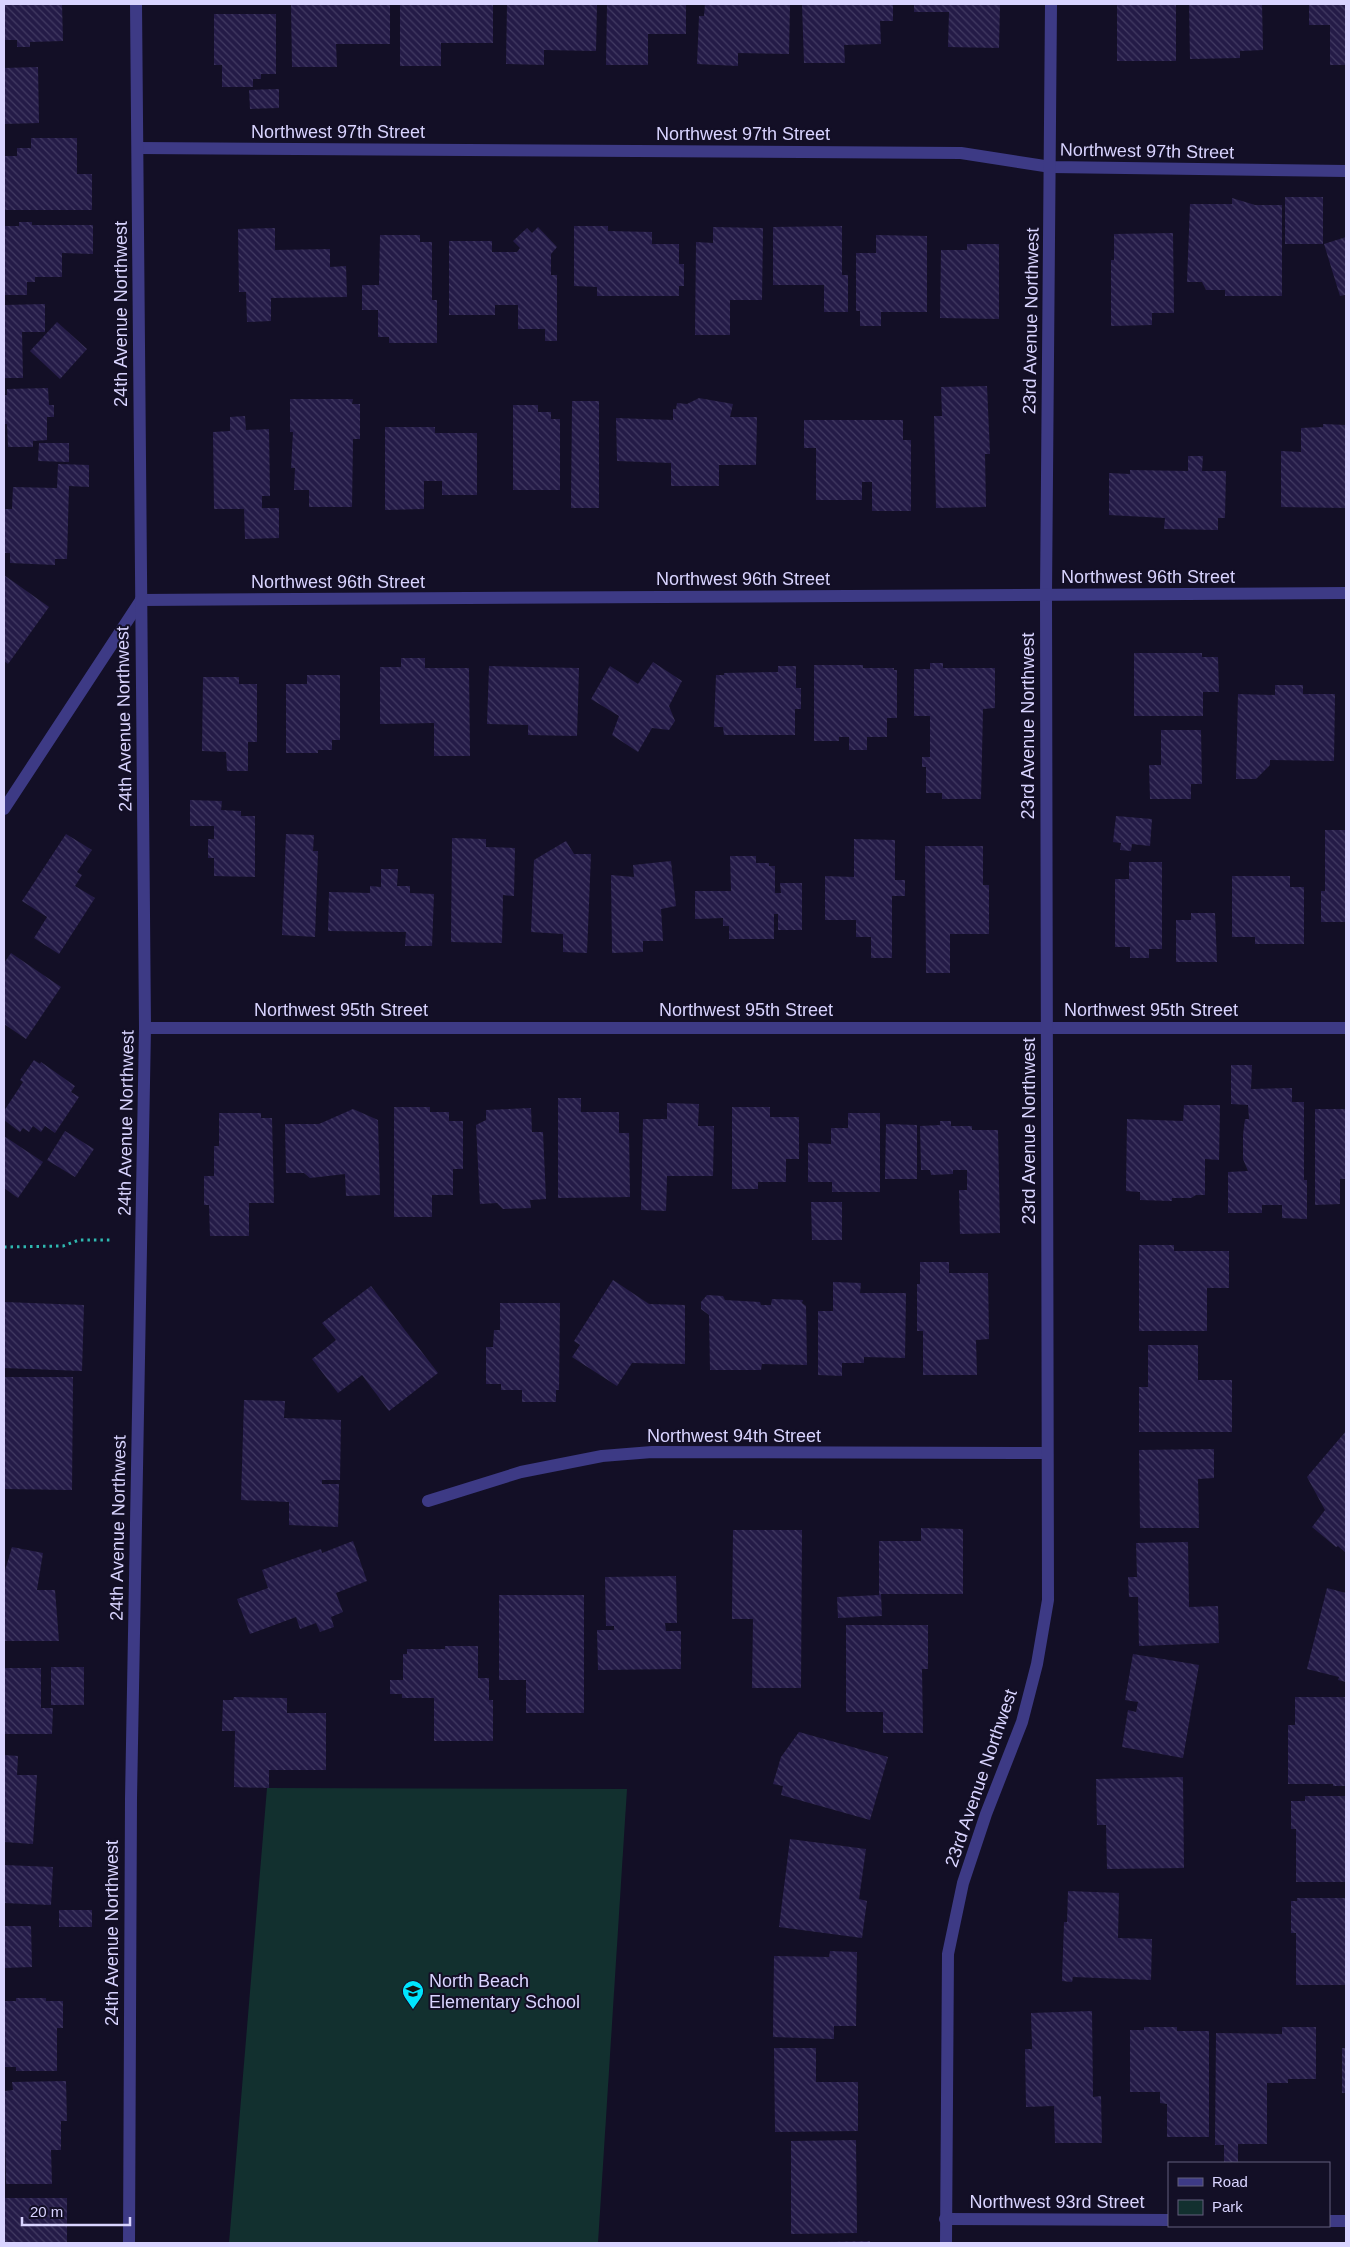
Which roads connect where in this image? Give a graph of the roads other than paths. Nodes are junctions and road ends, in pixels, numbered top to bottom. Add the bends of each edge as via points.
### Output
1 (136, 4) edge
2 (1051, 4) edge
3 (138, 148) junction
4 (1051, 167) junction
5 (1346, 171) edge
6 (1346, 593) edge
7 (1046, 594) junction
8 (140, 600) junction
9 (4, 809) edge
10 (145, 1028) junction
11 (1046, 1028) junction
12 (1346, 1028) edge
13 (1047, 1453) junction
14 (428, 1501) dead end
15 (945, 2220) junction
16 (1168, 2220) edge
17 (1330, 2221) edge
18 (1346, 2221) edge
19 (130, 2243) edge
20 (946, 2243) edge

1 - 3 street, 24th Avenue Northwest
2 - 4 street, 23rd Avenue Northwest
3 - 4 street, Northwest 97th Street via 961,152
3 - 8 street, 24th Avenue Northwest
4 - 5 street, Northwest 97th Street
4 - 7 street, 23rd Avenue Northwest
6 - 7 street, Northwest 96th Street
7 - 8 street, Northwest 96th Street
7 - 11 street, 23rd Avenue Northwest
8 - 9 street
8 - 10 street, 24th Avenue Northwest
10 - 11 street, Northwest 95th Street
10 - 19 street, 24th Avenue Northwest via 131,1799
11 - 12 street, Northwest 95th Street
11 - 13 street, 23rd Avenue Northwest
13 - 14 street, Northwest 94th Street via 644,1453 602,1456 521,1472
13 - 15 street, 23rd Avenue Northwest via 1048,1600 1037,1664 1022,1722 963,1883 948,1954
15 - 16 street, Northwest 93rd Street
15 - 20 street, 23rd Avenue Northwest
17 - 18 street

